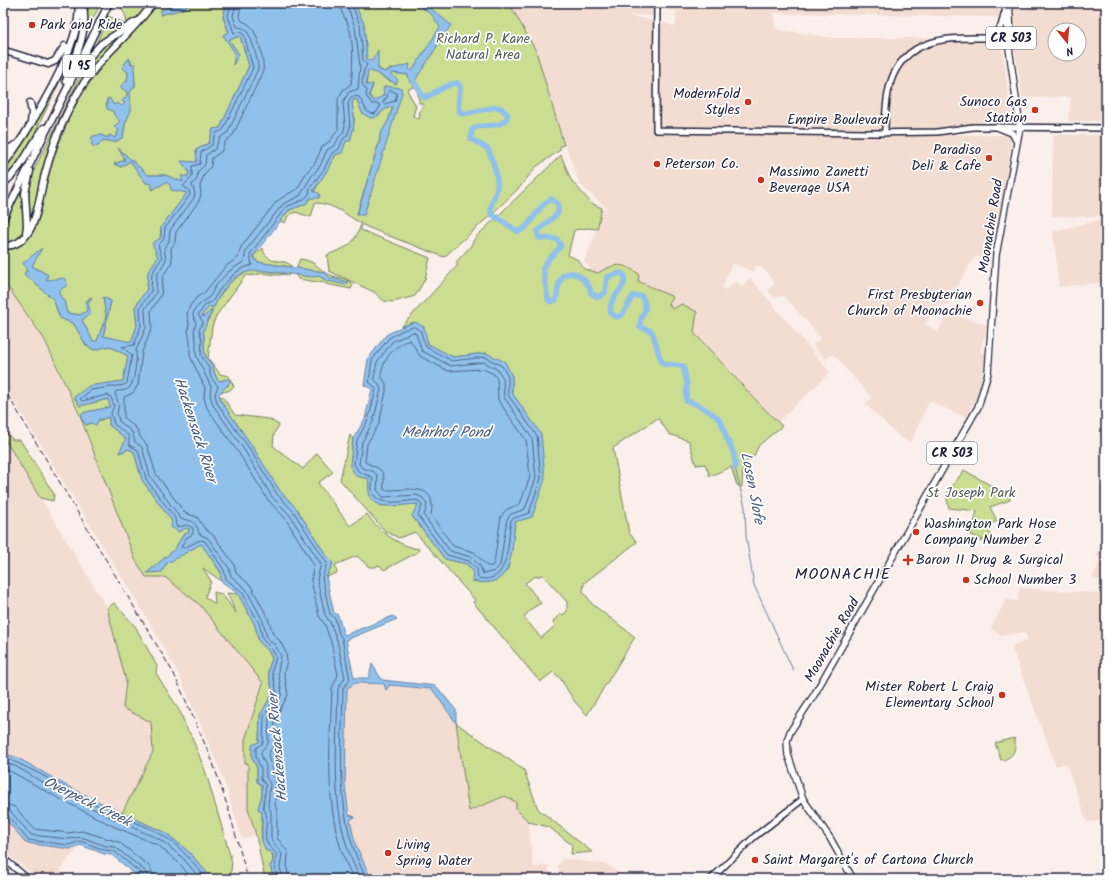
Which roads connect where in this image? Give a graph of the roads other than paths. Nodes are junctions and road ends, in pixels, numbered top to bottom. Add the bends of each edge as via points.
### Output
1 (78, 3) edge
2 (82, 3) edge
3 (105, 3) edge
4 (109, 3) edge
5 (153, 3) edge
6 (657, 3) edge
7 (1009, 3) edge
8 (1005, 6) edge
9 (147, 11) junction
10 (77, 23) junction
11 (91, 35) junction
12 (65, 46) junction
13 (5, 51) dead end
14 (53, 68) dead end
15 (1012, 73) junction
16 (66, 81) junction
17 (64, 96) junction
18 (30, 103) dead end
19 (997, 127) junction
20 (1020, 127) junction
21 (44, 128) junction
22 (1106, 128) edge
23 (28, 129) junction
24 (885, 133) junction
25 (40, 143) junction
26 (1017, 143) junction
27 (3, 153) edge
28 (3, 165) edge
29 (3, 184) edge
30 (3, 210) edge
31 (3, 219) edge
32 (24, 236) junction
33 (3, 246) edge
34 (803, 799) junction
35 (3, 858) edge
36 (28, 879) edge
37 (711, 879) edge
38 (853, 879) edge

1 - 10 highway
2 - 16 highway via 84,16 81,37
3 - 11 highway, I 95
4 - 11 highway, I 95
5 - 9 highway
6 - 24 street, Empire Boulevard via 656,130
7 - 15 main road, CR 503
8 - 15 main road, CR 503
8 - 24 street via 1001,27 993,35 986,38 937,41 920,47 905,59 893,76 887,92
9 - 17 highway via 94,51
9 - 32 highway via 96,67 76,97 52,149 35,219
10 - 12 highway
10 - 23 highway via 59,70
11 - 16 highway, I 95
11 - 17 highway, I 95
12 - 13 highway via 55,61 48,64
12 - 14 highway
15 - 20 main road, CR 503
16 - 21 highway, I 95
17 - 25 highway, I 95
18 - 23 highway via 32,112
19 - 20 street, Empire Boulevard
19 - 24 street, Empire Boulevard
19 - 26 main road via 1012,133
20 - 22 street, Empire Boulevard
20 - 26 main road, Moonachie Road / CR 503
21 - 29 highway via 35,139 21,167
21 - 30 highway, I 95
23 - 27 highway via 14,147
23 - 28 highway
25 - 31 highway, I 95
25 - 32 highway via 26,186 27,225
26 - 34 main road, Moonachie Road / CR 503 via 996,255 988,373 980,402 803,714 790,732 787,746 790,764
32 - 33 highway via 15,244
34 - 37 street via 754,837
34 - 38 main road, CR 503 via 830,838
35 - 36 street

